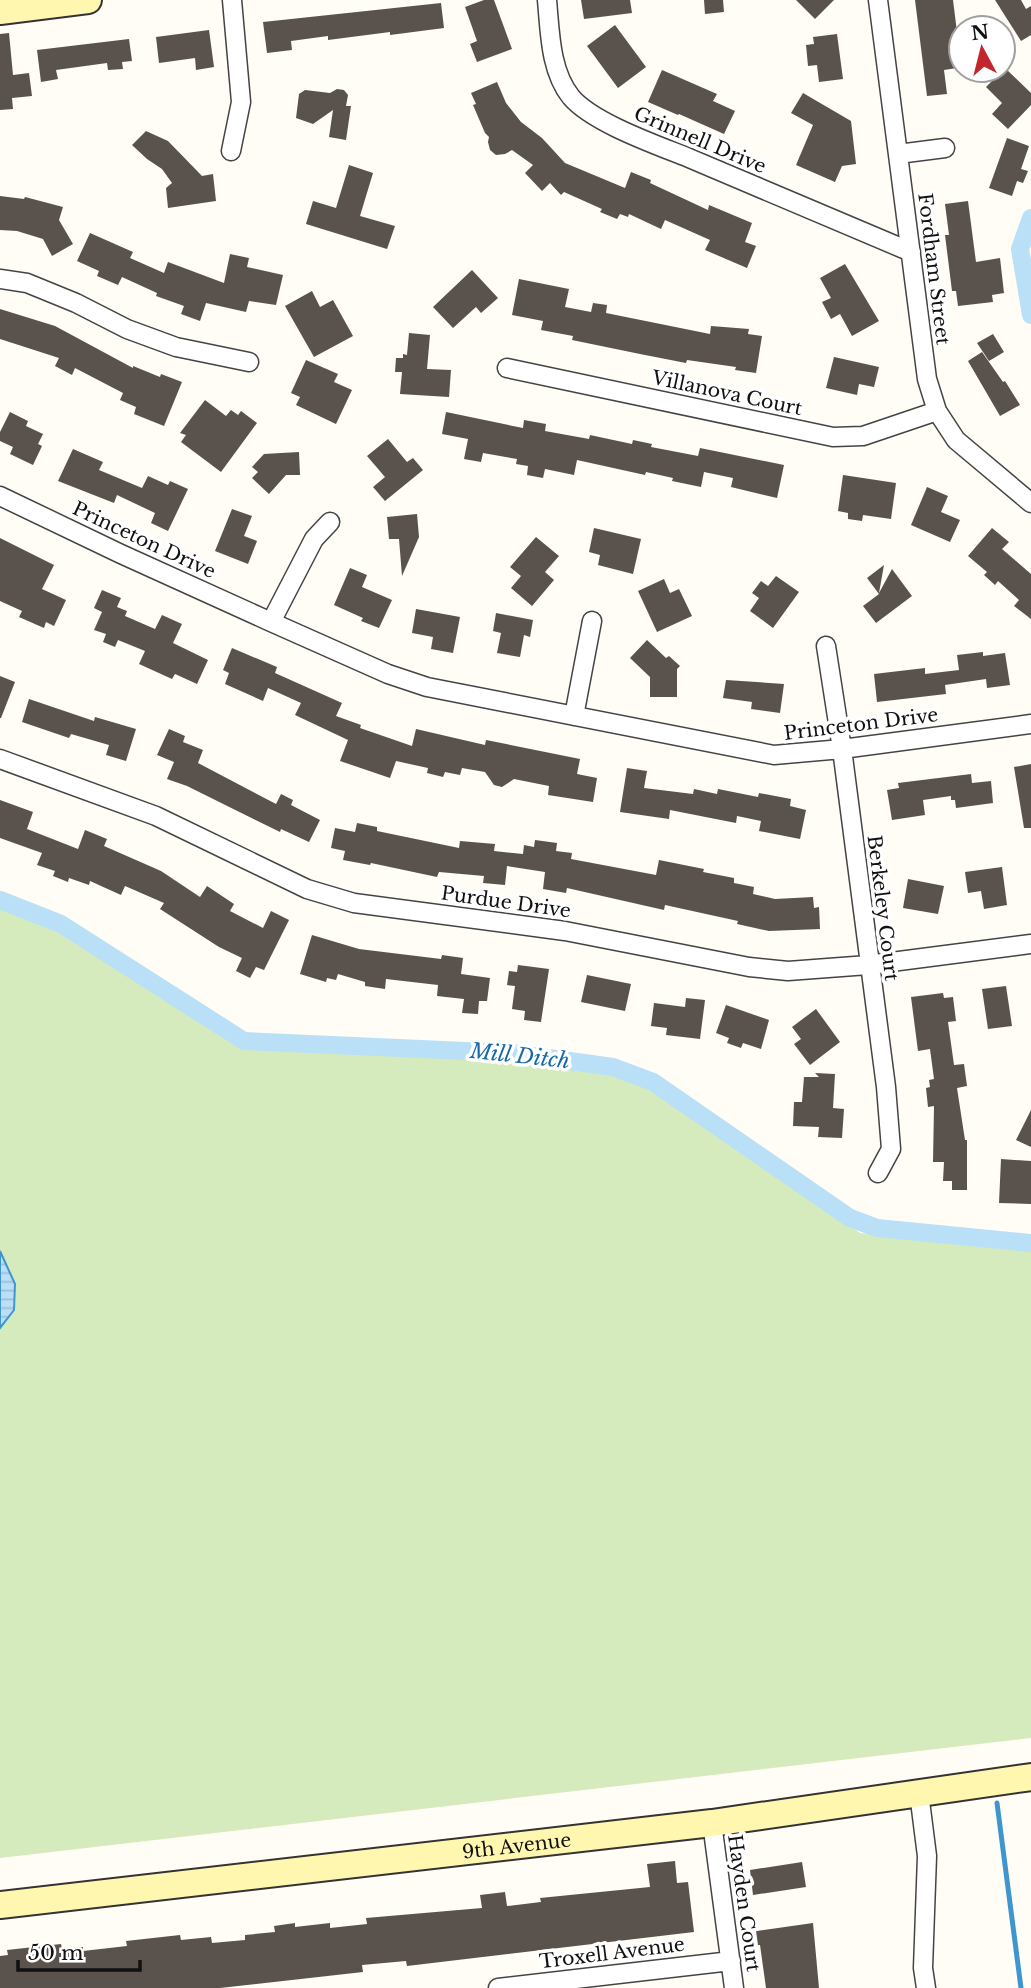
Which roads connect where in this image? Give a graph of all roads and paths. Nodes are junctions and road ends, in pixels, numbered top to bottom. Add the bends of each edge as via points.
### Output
1 (88, 0) edge
2 (232, 0) edge
3 (547, 0) edge
4 (877, 0) edge
5 (41, 3) edge
6 (0, 11) edge
7 (945, 148) dead end
8 (231, 151) dead end
9 (898, 154) junction
10 (911, 252) junction
11 (0, 279) edge
12 (249, 362) dead end
13 (507, 368) dead end
14 (937, 411) junction
15 (0, 496) edge
16 (1031, 503) edge
17 (330, 522) dead end
18 (592, 621) dead end
19 (271, 622) junction
20 (827, 646) dead end
21 (573, 716) junction
22 (1031, 724) edge
23 (842, 749) junction
24 (0, 759) edge
25 (1031, 944) edge
26 (868, 965) junction
27 (878, 1173) dead end
28 (1031, 1777) edge
29 (919, 1793) junction
30 (712, 1823) junction
31 (0, 1905) edge
32 (731, 1961) junction
33 (498, 1988) edge
34 (734, 1988) edge
35 (926, 1988) edge

1 - 5 main road
2 - 8 street via 241,102
3 - 10 street, Grinnell Drive via 560,78 571,97 588,112
4 - 9 street, Fordham Street
5 - 6 main road
7 - 9 street
9 - 10 street, Fordham Street
10 - 14 street, Fordham Street via 926,379
11 - 12 street via 27,283 176,346
13 - 14 street, Villanova Court via 833,437 863,436
14 - 16 street, Fordham Street via 956,440
15 - 19 street, Princeton Drive
17 - 19 street via 314,540
18 - 21 street
19 - 21 street, Princeton Drive via 428,687
20 - 23 street, Berkeley Court
21 - 23 street, Princeton Drive via 774,755
22 - 23 street, Princeton Drive
23 - 26 street, Berkeley Court
24 - 26 street, Purdue Drive via 156,816 307,889 354,903 565,931 749,967 788,971
25 - 26 street, Purdue Drive
26 - 27 street, Berkeley Court via 891,1149
28 - 29 main road, 9th Avenue
29 - 30 main road, 9th Avenue
29 - 35 street via 927,1860
30 - 31 main road, 9th Avenue
30 - 32 street, Hayden Court
32 - 33 street, Troxell Avenue
32 - 34 street, Hayden Court

